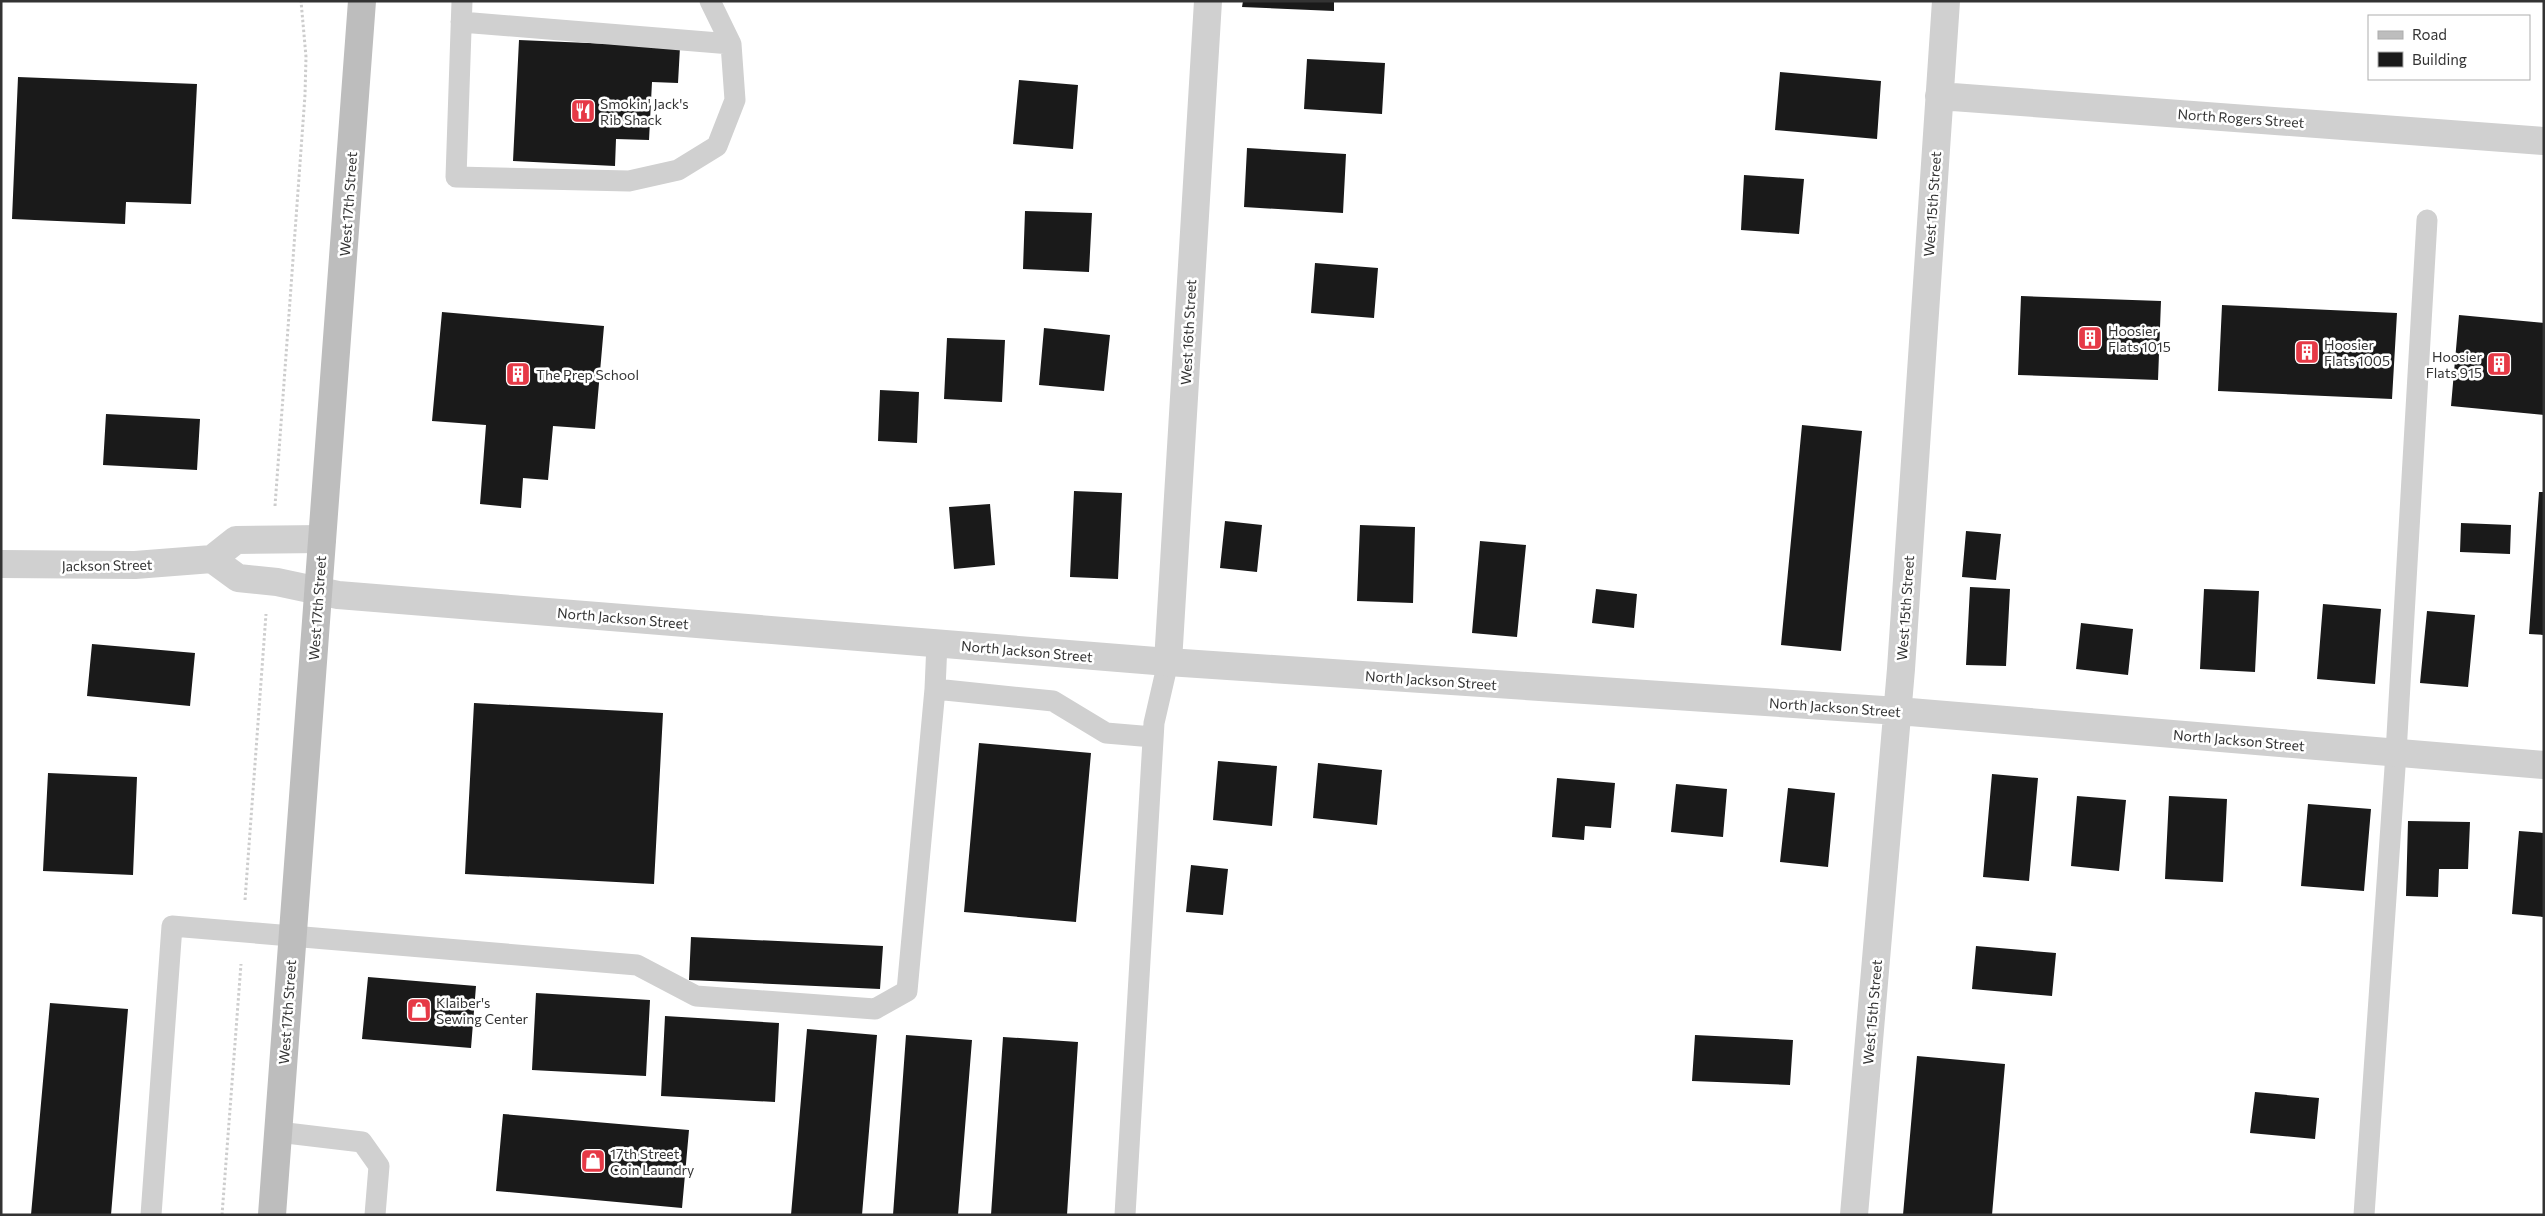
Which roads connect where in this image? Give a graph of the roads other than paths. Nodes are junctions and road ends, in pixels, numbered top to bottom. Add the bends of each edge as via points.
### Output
1 (362, 1) edge
2 (710, 1) edge
3 (1208, 1) edge
4 (1946, 1) edge
5 (462, 12) edge
6 (731, 44) junction
7 (1939, 96) junction
8 (2544, 141) edge
9 (2427, 220) dead end
10 (322, 539) junction
11 (212, 559) junction
12 (1, 564) edge
13 (318, 592) junction
14 (937, 643) junction
15 (1168, 662) junction
16 (935, 689) junction
17 (1898, 712) junction
18 (1153, 737) junction
19 (2396, 753) junction
20 (2544, 765) edge
21 (293, 936) junction
22 (278, 1132) junction
23 (151, 1215) edge
24 (272, 1215) edge
25 (375, 1215) edge
26 (1125, 1215) edge
27 (1854, 1215) edge
28 (2364, 1215) edge

1 - 10 main road, West 17th Street
2 - 6 lane
3 - 15 street, West 16th Street
4 - 7 street, West 15th Street
5 - 6 lane
5 - 6 lane via 456,177 629,181 678,170 717,146 735,100
7 - 8 street, North Rogers Street
7 - 17 street, West 15th Street
9 - 19 lane
10 - 11 street via 236,540
10 - 13 main road, West 17th Street
11 - 12 street, Jackson Street via 135,566
11 - 13 street via 238,578 277,582
13 - 14 street, North Jackson Street
13 - 21 main road, West 17th Street
14 - 15 street, North Jackson Street
14 - 16 lane
15 - 17 street, North Jackson Street
15 - 18 lane
16 - 18 lane via 1053,700 1106,733
16 - 21 lane via 907,991 875,1009 696,996 638,965
17 - 19 street, North Jackson Street
17 - 27 street, West 15th Street
18 - 26 lane
19 - 20 street, North Jackson Street
19 - 28 lane
21 - 22 main road, West 17th Street
21 - 23 lane via 172,926
22 - 24 main road, West 17th Street
22 - 25 lane via 362,1142 379,1166

